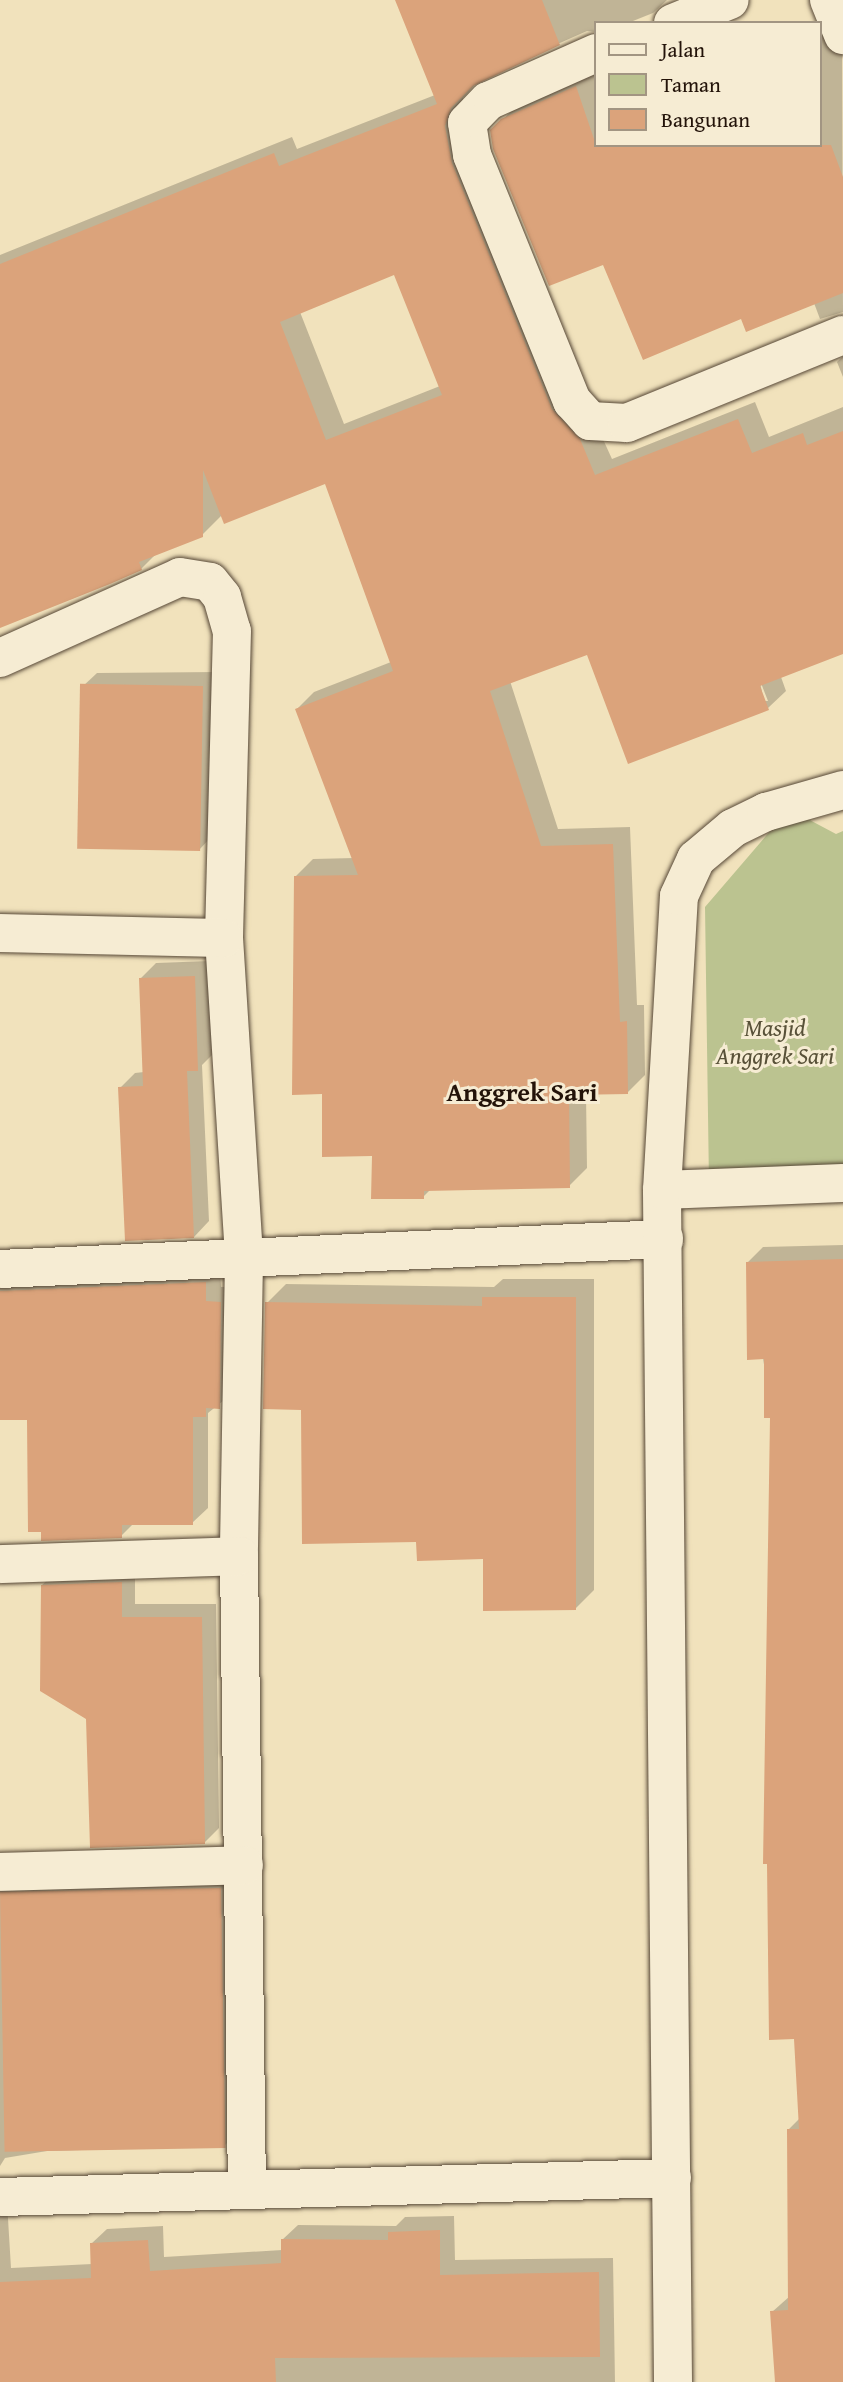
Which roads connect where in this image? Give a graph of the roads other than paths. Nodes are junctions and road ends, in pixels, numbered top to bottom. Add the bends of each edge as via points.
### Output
1 (730, 0) edge
2 (829, 0) edge
3 (678, 21) edge
4 (843, 35) edge
5 (594, 54) edge
6 (843, 335) edge
7 (0, 658) edge
8 (843, 790) edge
9 (0, 933) edge
10 (223, 938) junction
11 (843, 1183) edge
12 (662, 1191) junction
13 (664, 1239) junction
14 (244, 1260) junction
15 (0, 1269) edge
16 (239, 1556) junction
17 (0, 1564) edge
18 (244, 1865) junction
19 (0, 1872) edge
20 (672, 2178) junction
21 (247, 2190) junction
22 (0, 2197) edge
23 (673, 2382) edge

1 - 3 street
2 - 4 street
5 - 6 street via 488,102 467,123 472,155 572,401 590,421 627,423
7 - 10 street via 180,577 210,582 222,597 232,631
8 - 12 street via 766,812 733,828 696,859 679,895
9 - 10 street
10 - 14 street
11 - 12 street
12 - 13 street
13 - 14 street
13 - 20 street
14 - 15 street
14 - 16 street
16 - 17 street
16 - 18 street
18 - 19 street
18 - 21 street
20 - 21 street
20 - 23 street
21 - 22 street

